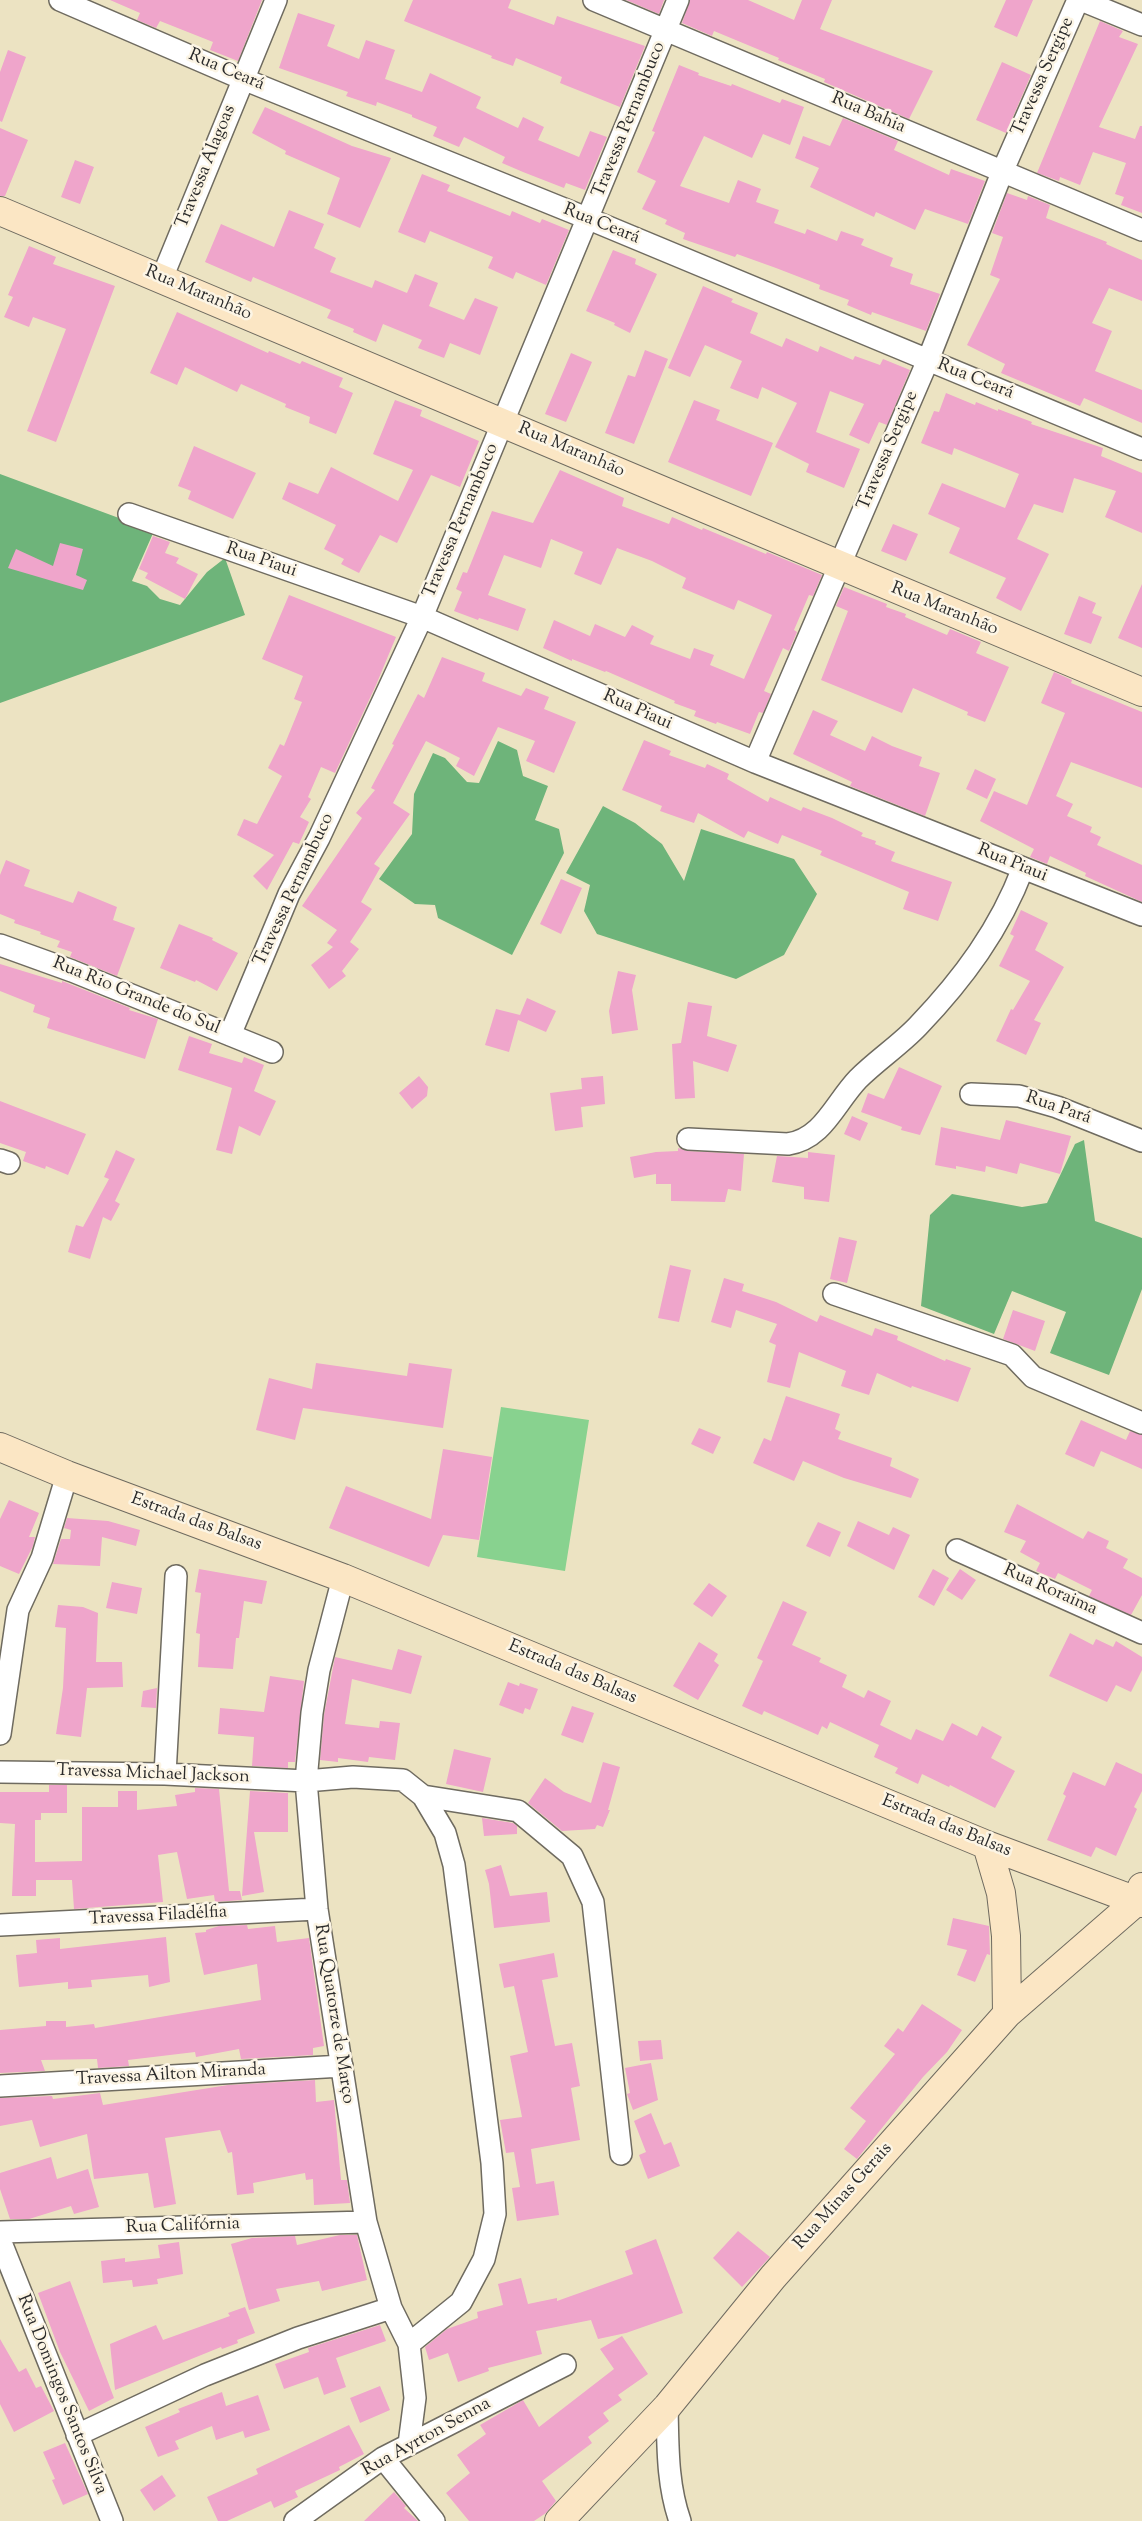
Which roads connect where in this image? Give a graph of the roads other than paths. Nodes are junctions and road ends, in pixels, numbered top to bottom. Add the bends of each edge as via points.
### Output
1 (60, 0) edge
2 (276, 0) edge
3 (594, 0) edge
4 (678, 0) edge
5 (1080, 0) edge
6 (1142, 25) edge
7 (666, 30) junction
8 (243, 79) junction
9 (1004, 170) junction
10 (0, 211) edge
11 (589, 219) junction
12 (1142, 230) edge
13 (162, 278) junction
14 (928, 360) junction
15 (503, 422) junction
16 (1142, 449) edge
17 (130, 514) dead end
18 (839, 567) junction
19 (422, 617) junction
20 (1142, 692) edge
21 (755, 762) junction
22 (1023, 868) junction
23 (1142, 915) edge
24 (0, 945) edge
25 (230, 1035) junction
26 (272, 1052) dead end
27 (971, 1094) dead end
28 (688, 1139) dead end
29 (1142, 1140) edge
30 (834, 1294) dead end
31 (1142, 1423) edge
32 (0, 1447) edge
33 (67, 1475) junction
34 (957, 1550) dead end
35 (176, 1576) dead end
36 (343, 1578) junction
37 (1142, 1633) edge
38 (0, 1734) edge
39 (0, 1772) edge
40 (165, 1774) junction
41 (306, 1780) junction
42 (424, 1796) junction
43 (987, 1845) junction
44 (1140, 1897) edge
45 (317, 1909) junction
46 (0, 1925) edge
47 (1007, 2014) junction
48 (342, 2066) junction
49 (0, 2086) edge
50 (621, 2154) dead end
51 (366, 2222) junction
52 (0, 2232) edge
53 (0, 2240) edge
54 (391, 2308) junction
55 (409, 2344) junction
56 (565, 2365) dead end
57 (667, 2407) junction
58 (77, 2435) junction
59 (409, 2444) junction
60 (383, 2458) junction
61 (112, 2521) edge
62 (295, 2521) edge
63 (434, 2521) edge
64 (559, 2521) edge
65 (680, 2521) edge

1 - 8 street, Rua Ceará
2 - 8 street, Travessa Alagoas
3 - 7 street, Rua Bahia
4 - 7 street, Travessa Pernambuco
5 - 6 street
5 - 9 street, Travessa Sergipe
7 - 9 street, Rua Bahia
7 - 11 street, Travessa Pernambuco
8 - 11 street, Rua Ceará
8 - 13 street, Travessa Alagoas
9 - 12 street, Rua Bahia
9 - 14 street, Travessa Sergipe
10 - 13 street, Rua Maranhão
11 - 14 street, Rua Ceará
11 - 15 street, Travessa Pernambuco
13 - 15 street, Rua Maranhão
14 - 16 street, Rua Ceará
14 - 18 street, Travessa Sergipe
15 - 18 street, Rua Maranhão
15 - 19 street, Travessa Pernambuco
17 - 19 street, Rua Piaui
18 - 20 street, Rua Maranhão
18 - 21 street, Travessa Sergipe
19 - 21 street, Rua Piaui
19 - 25 street, Travessa Pernambuco via 319,838 289,894
21 - 22 street, Rua Piaui
22 - 23 street, Rua Piaui
22 - 28 street via 1009,903 982,949 961,976 918,1027 859,1078 813,1136 788,1144
24 - 25 street, Rua Rio Grande do Sul
25 - 26 street, Rua Rio Grande do Sul
27 - 29 street, Rua Pará via 1019,1096 1057,1106
30 - 31 street via 1012,1355 1033,1378
32 - 33 street, Estrada das Balsas
33 - 36 street, Estrada das Balsas
33 - 38 street via 42,1558 18,1610
34 - 37 street, Rua Roraima
35 - 40 street
36 - 41 street, Rua Quatorze de Março via 319,1670
36 - 43 street, Estrada das Balsas
39 - 40 street, Travessa Michael Jackson
40 - 41 street, Travessa Michael Jackson
41 - 42 street, Travessa Michael Jackson via 352,1776 403,1780
41 - 45 street, Rua Quatorze de Março
42 - 50 street via 518,1811 572,1856 593,1902
42 - 55 street via 445,1833 454,1865 492,2164 495,2214 484,2259 461,2302
43 - 44 street, Estrada das Balsas
43 - 47 street via 1002,1901
44 - 47 street, Rua Minas Gerais
45 - 46 street, Travessa Filadélfia
45 - 48 street, Rua Quatorze de Março
47 - 57 street, Rua Minas Gerais via 773,2277
48 - 49 street, Travessa Ailton Miranda
48 - 51 street, Rua Quatorze de Março
51 - 52 street, Rua Califórnia
51 - 54 street, Rua Quatorze de Março
53 - 58 street, Rua Domingos Santos Silva
54 - 55 street, Rua Quatorze de Março
54 - 58 street via 298,2338 205,2375
55 - 59 street, Rua Quatorze de Março via 415,2398
56 - 59 street, Rua Ayrton Senna
57 - 64 street, Rua Minas Gerais
57 - 65 street via 668,2466
58 - 61 street, Rua Domingos Santos Silva
59 - 60 street, Rua Ayrton Senna
60 - 62 street, Rua Ayrton Senna
60 - 63 street

